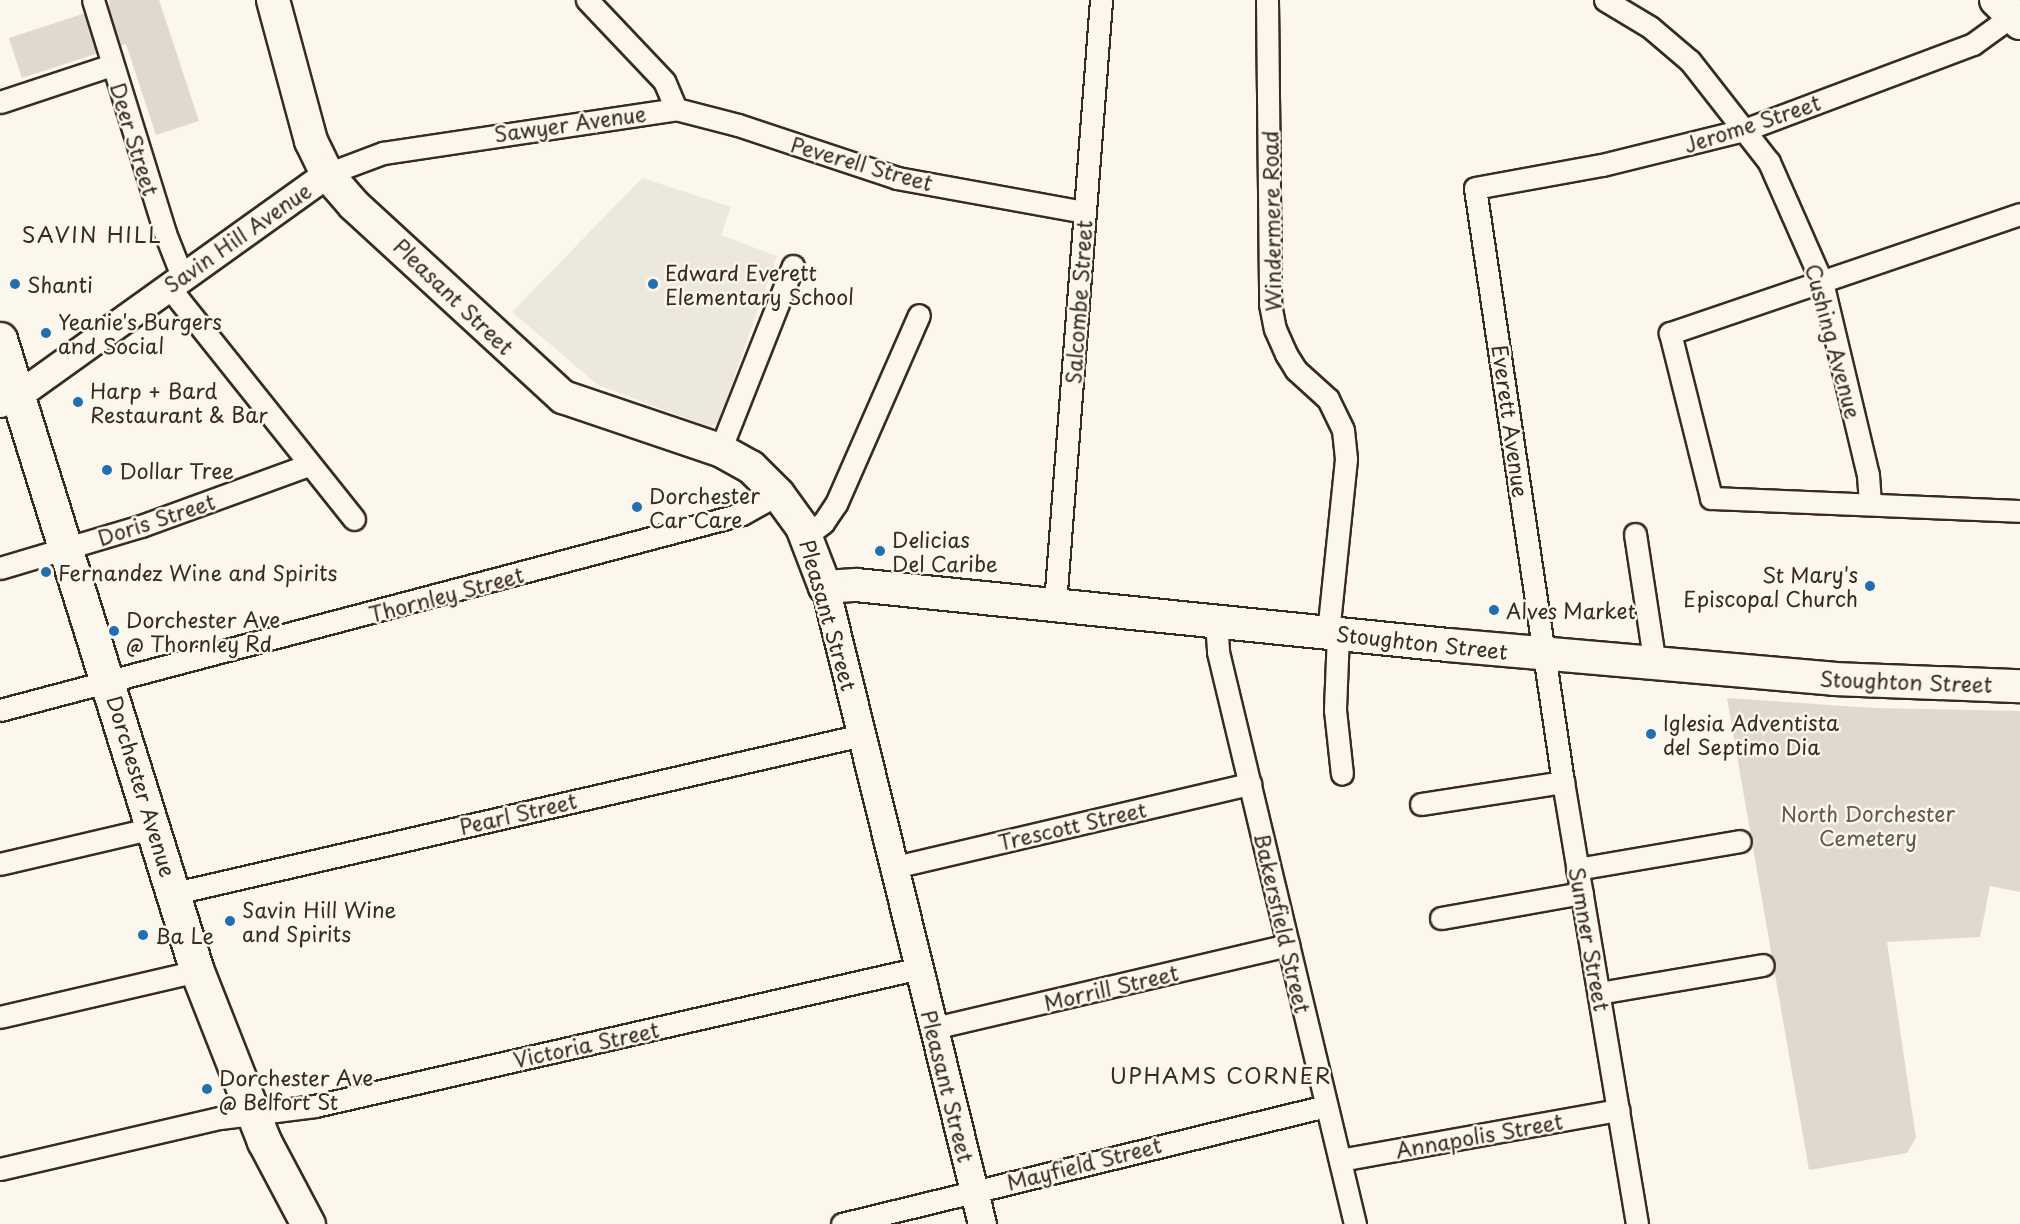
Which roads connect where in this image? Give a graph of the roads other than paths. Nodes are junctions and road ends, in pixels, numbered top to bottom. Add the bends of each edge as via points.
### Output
1 (93, 0) edge
2 (273, 0) edge
3 (587, 0) edge
4 (1101, 0) edge
5 (1268, 0) edge
6 (1605, 0) edge
7 (2012, 12) edge
8 (112, 65) junction
9 (0, 102) edge
10 (676, 109) junction
11 (1747, 129) junction
12 (327, 174) junction
13 (1475, 188) joint
14 (1085, 212) junction
15 (2019, 217) edge
16 (793, 266) dead end
17 (175, 281) junction
18 (1822, 282) junction
19 (919, 315) dead end
20 (0, 339) edge
21 (9, 399) edge
22 (720, 450) junction
23 (309, 465) junction
24 (778, 494) junction
25 (1870, 504) junction
26 (2020, 511) edge
27 (354, 519) dead end
28 (1635, 534) dead end
29 (807, 535) junction
30 (65, 548) junction
31 (0, 568) edge
32 (825, 587) junction
33 (1055, 604) junction
34 (1216, 621) junction
35 (1333, 634) junction
36 (1543, 654) junction
37 (1655, 664) junction
38 (110, 683) junction
39 (2020, 686) edge
40 (0, 710) edge
41 (862, 735) junction
42 (1342, 774) dead end
43 (1563, 782) junction
44 (1250, 784) junction
45 (1421, 804) dead end
46 (154, 828) junction
47 (1740, 841) dead end
48 (0, 864) edge
49 (895, 867) junction
50 (1577, 869) junction
51 (175, 893) junction
52 (1582, 893) junction
53 (1441, 918) dead end
54 (1288, 945) junction
55 (1763, 964) dead end
56 (920, 968) junction
57 (197, 971) junction
58 (1599, 993) junction
59 (0, 1017) edge
60 (934, 1028) junction
61 (1326, 1106) junction
62 (1619, 1110) junction
63 (252, 1113) junction
64 (1340, 1160) junction
65 (0, 1169) edge
66 (974, 1190) junction
67 (308, 1224) edge
68 (842, 1224) edge
69 (982, 1224) edge
70 (1354, 1224) edge
71 (1637, 1224) edge

1 - 8 street, Deer Street
2 - 12 main road, Pleasant Street via 310,141
3 - 10 street, Sawyer Avenue via 664,81
4 - 14 street, Salcombe Street
5 - 35 street, Windermere Road via 1270,304 1286,354 1296,370 1329,399 1343,430 1346,459
6 - 11 street, Cushing Avenue via 1650,27 1690,61
7 - 11 street, Jerome Street via 1973,44
8 - 9 street
8 - 17 street, Deer Street
10 - 12 street, Sawyer Avenue via 383,153
10 - 14 street, Peverell Street via 738,125 897,178
11 - 13 street, Jerome Street via 1602,165
11 - 18 street, Cushing Avenue via 1793,209
12 - 17 street, Savin Hill Avenue
12 - 22 main road, Pleasant Street via 354,205 562,397
13 - 36 street, Everett Avenue
14 - 33 street, Salcombe Street
15 - 18 street
16 - 22 street
17 - 21 street, Savin Hill Avenue
17 - 23 street, Deer Street
18 - 25 street, Cushing Avenue via 1868,475
18 - 25 street via 1670,333 1711,498
19 - 29 street via 836,504 823,523
20 - 21 main road, Dorchester Avenue
21 - 30 main road, Dorchester Avenue
22 - 24 main road, Pleasant Street via 751,467
23 - 27 street, Deer Street
23 - 30 street, Doris Street via 141,526
24 - 29 main road, Pleasant Street
24 - 38 street, Thornley Street via 742,513
25 - 26 street
28 - 37 street
29 - 32 main road, Pleasant Street
30 - 31 street, Doris Street
30 - 38 main road, Dorchester Avenue
32 - 33 main road, Stoughton Street via 848,584
32 - 41 street, Pleasant Street
33 - 34 main road, Stoughton Street
34 - 35 main road, Stoughton Street
34 - 44 street, Bakersfield Street via 1218,652
35 - 36 main road, Stoughton Street
35 - 42 street, Windermere Road
36 - 37 main road, Stoughton Street
36 - 43 street, Sumner Street
37 - 39 main road, Stoughton Street via 1853,681
38 - 40 street, Thornley Street
38 - 46 main road, Dorchester Avenue
41 - 49 street, Pleasant Street
41 - 51 street, Pearl Street
43 - 45 street
43 - 50 street, Sumner Street
44 - 49 street, Trescott Street
44 - 54 street, Bakersfield Street
46 - 48 street
46 - 51 main road, Dorchester Avenue
47 - 50 street
49 - 56 street, Pleasant Street
50 - 52 street, Sumner Street
51 - 57 main road, Dorchester Avenue
52 - 53 street
52 - 58 street, Sumner Street
54 - 60 street, Morrill Street
54 - 61 street, Bakersfield Street
55 - 58 street
56 - 60 street, Pleasant Street
56 - 63 street, Victoria Street via 315,1106
57 - 59 street
57 - 63 main road, Dorchester Avenue
58 - 62 street, Sumner Street
60 - 66 street, Pleasant Street
61 - 64 street, Bakersfield Street
61 - 66 street, Mayfield Street
62 - 64 street, Annapolis Street
62 - 71 street, Sumner Street
63 - 65 street, Victoria Street
63 - 67 main road, Dorchester Avenue
64 - 70 street, Bakersfield Street
66 - 68 street, Mayfield Street
66 - 69 street, Pleasant Street

